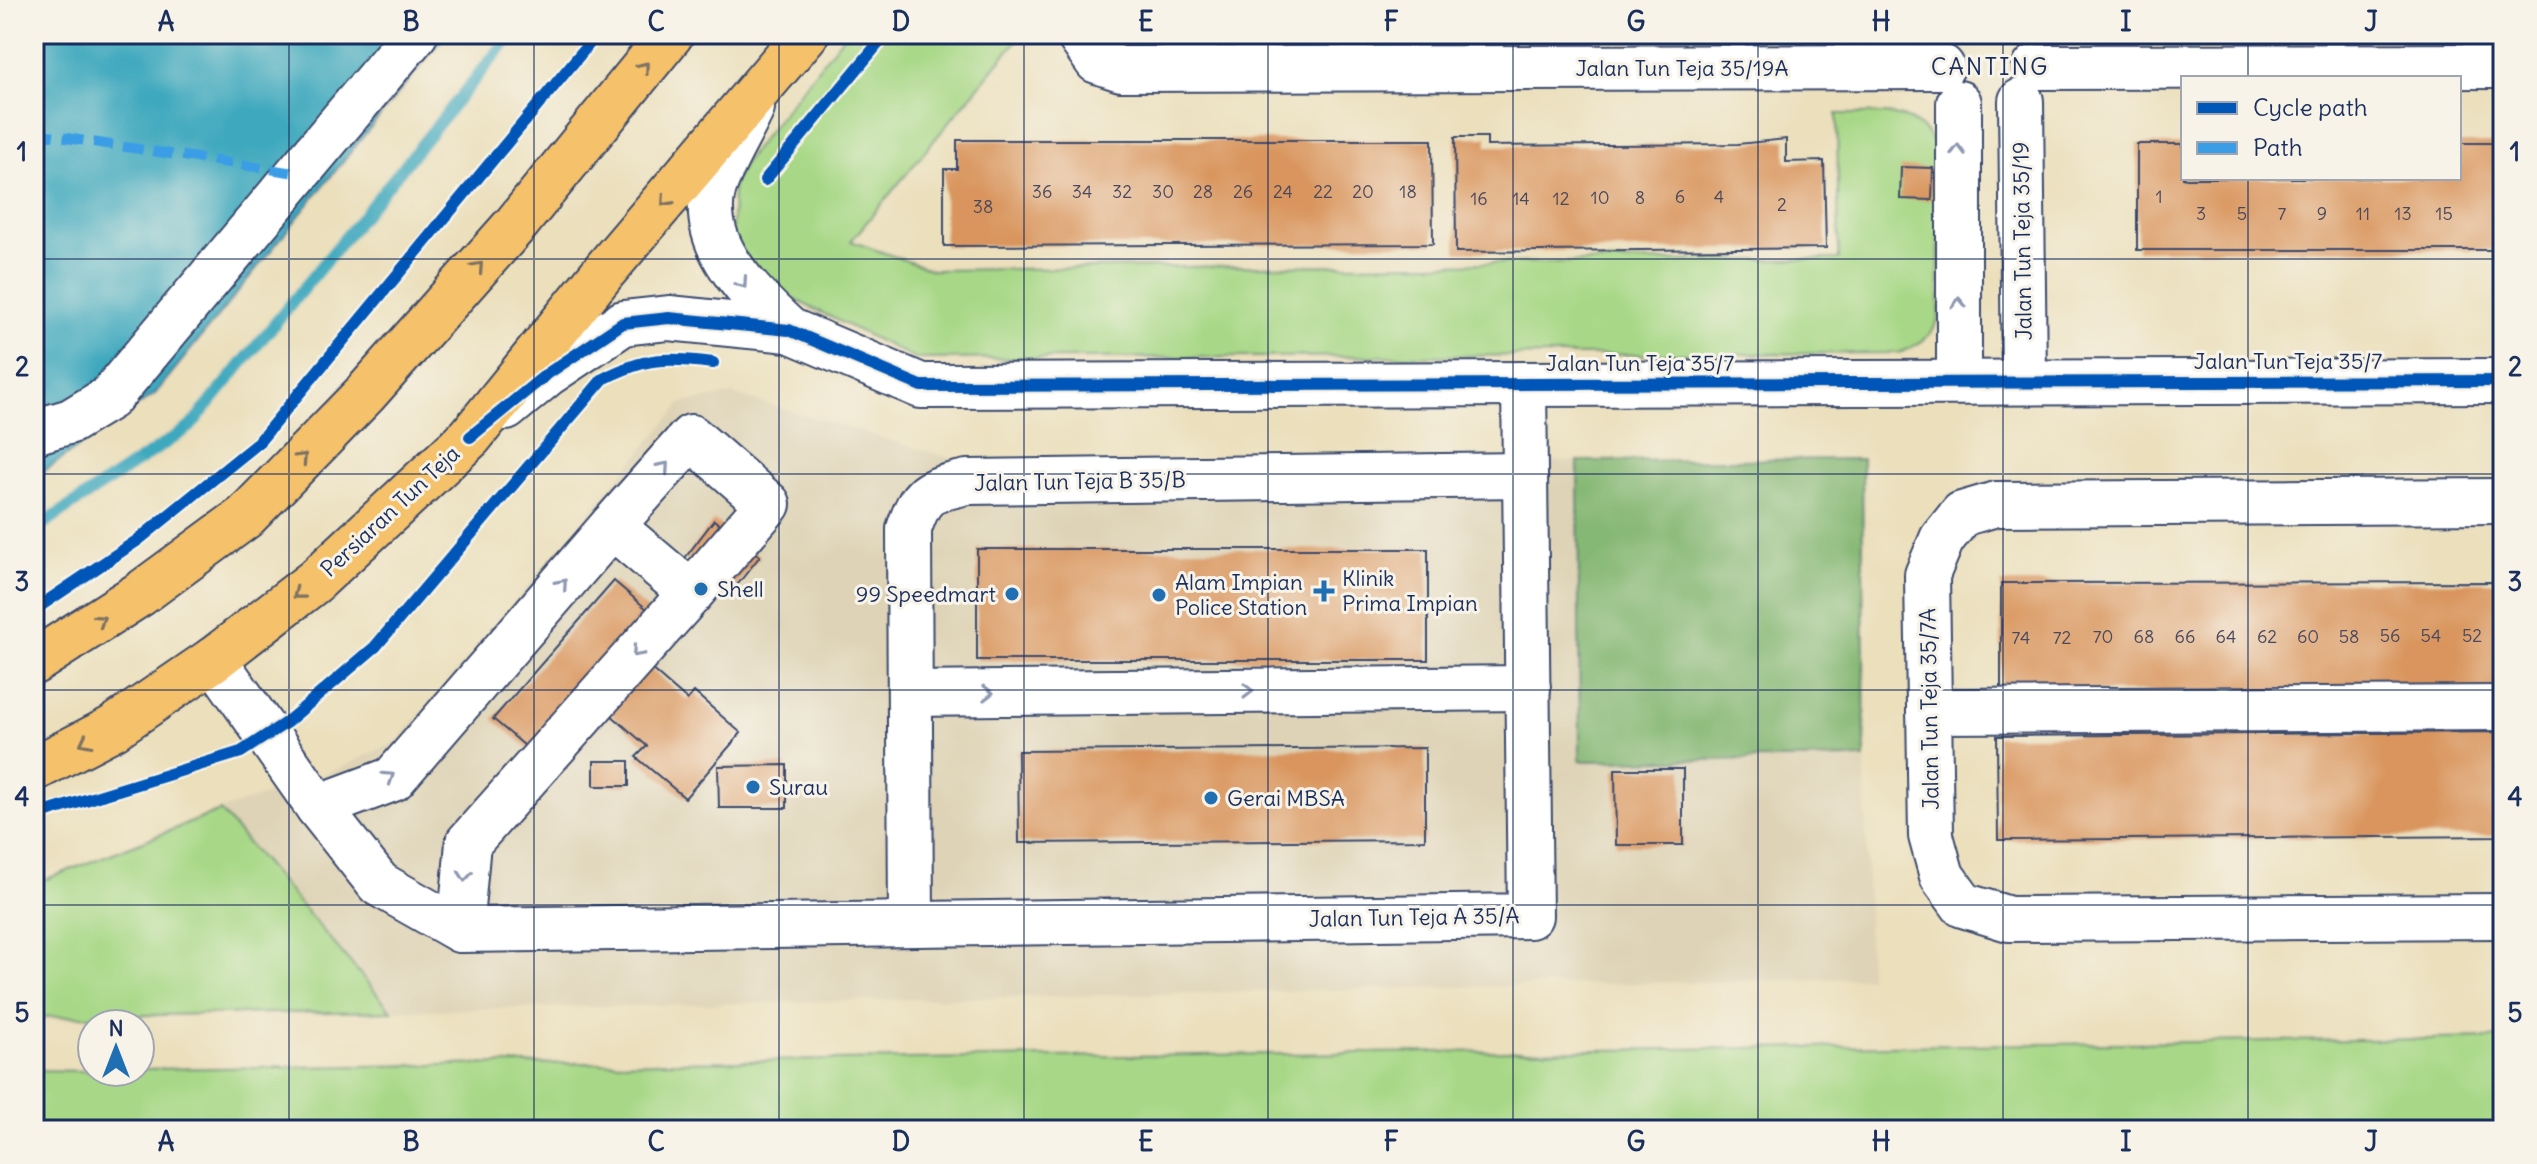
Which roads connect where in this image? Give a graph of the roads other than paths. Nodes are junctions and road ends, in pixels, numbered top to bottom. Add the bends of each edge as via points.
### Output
1 (415, 34) edge
2 (671, 34) edge
3 (806, 34) edge
4 (1078, 34) edge
5 (2333, 50) edge
6 (1421, 51) edge
7 (2503, 66) edge
8 (2025, 67) edge
9 (1952, 68) edge
10 (764, 83) junction
11 (789, 330) junction
12 (1959, 381) junction
13 (2024, 381) junction
14 (2503, 381) edge
15 (1524, 384) junction
16 (34, 432) edge
17 (470, 437) junction
18 (1525, 475) junction
19 (2503, 501) edge
20 (612, 526) junction
21 (691, 593) junction
22 (214, 659) junction
23 (34, 662) edge
24 (1528, 688) junction
25 (910, 694) junction
26 (2503, 708) edge
27 (1929, 711) junction
28 (34, 769) edge
29 (318, 807) junction
30 (2503, 916) edge
31 (911, 924) junction
32 (460, 930) junction

1 - 16 street via 109,398 71,421
23 -> 2 main road via 245,517 365,394 517,223
3 - 10 main road, Persiaran Tun Teja
4 - 6 street, Jalan Tun Teja 35/19A via 1097,61 1121,69
5 - 7 street, Jalan Tun Teja 35/19A
5 - 8 street, Jalan Tun Teja 35/19A
6 - 9 street, Jalan Tun Teja 35/19A
8 - 9 street, Jalan Tun Teja 35/19A via 1999,112 1987,114
8 - 13 street, Jalan Tun Teja 35/19
12 -> 9 street
10 -> 11 street via 713,189 713,228 729,264 751,294
10 -> 17 main road, Persiaran Tun Teja
11 - 15 street, Jalan Tun Teja 35/7 via 921,386
11 - 17 street via 669,318 623,323 547,374
12 - 13 street, Jalan Tun Teja 35/7
12 - 15 street, Jalan Tun Teja 35/7
13 - 14 street, Jalan Tun Teja 35/7
15 - 18 street, Jalan Tun Teja A 35/A
17 -> 22 main road, Persiaran Tun Teja via 315,581
18 - 24 street, Jalan Tun Teja A 35/A
18 - 25 street, Jalan Tun Teja B 35/B via 967,482 936,489 918,502 909,529
19 - 27 street, Jalan Tun Teja 35/7A via 1996,504 1962,514 1942,539 1927,575
20 - 21 street
20 -> 21 street via 691,437 768,504
29 -> 20 street via 393,779
21 -> 32 street via 468,843
22 -> 28 main road, Persiaran Tun Teja via 113,728
22 - 29 street
25 -> 24 street
24 - 31 street, Jalan Tun Teja A 35/A via 1530,916
25 - 31 street, Jalan Tun Teja B 35/B
26 - 27 street
27 - 30 street, Jalan Tun Teja 35/7A via 1931,836 1942,876 1963,905 2009,919
29 - 32 street via 379,884
31 - 32 street

